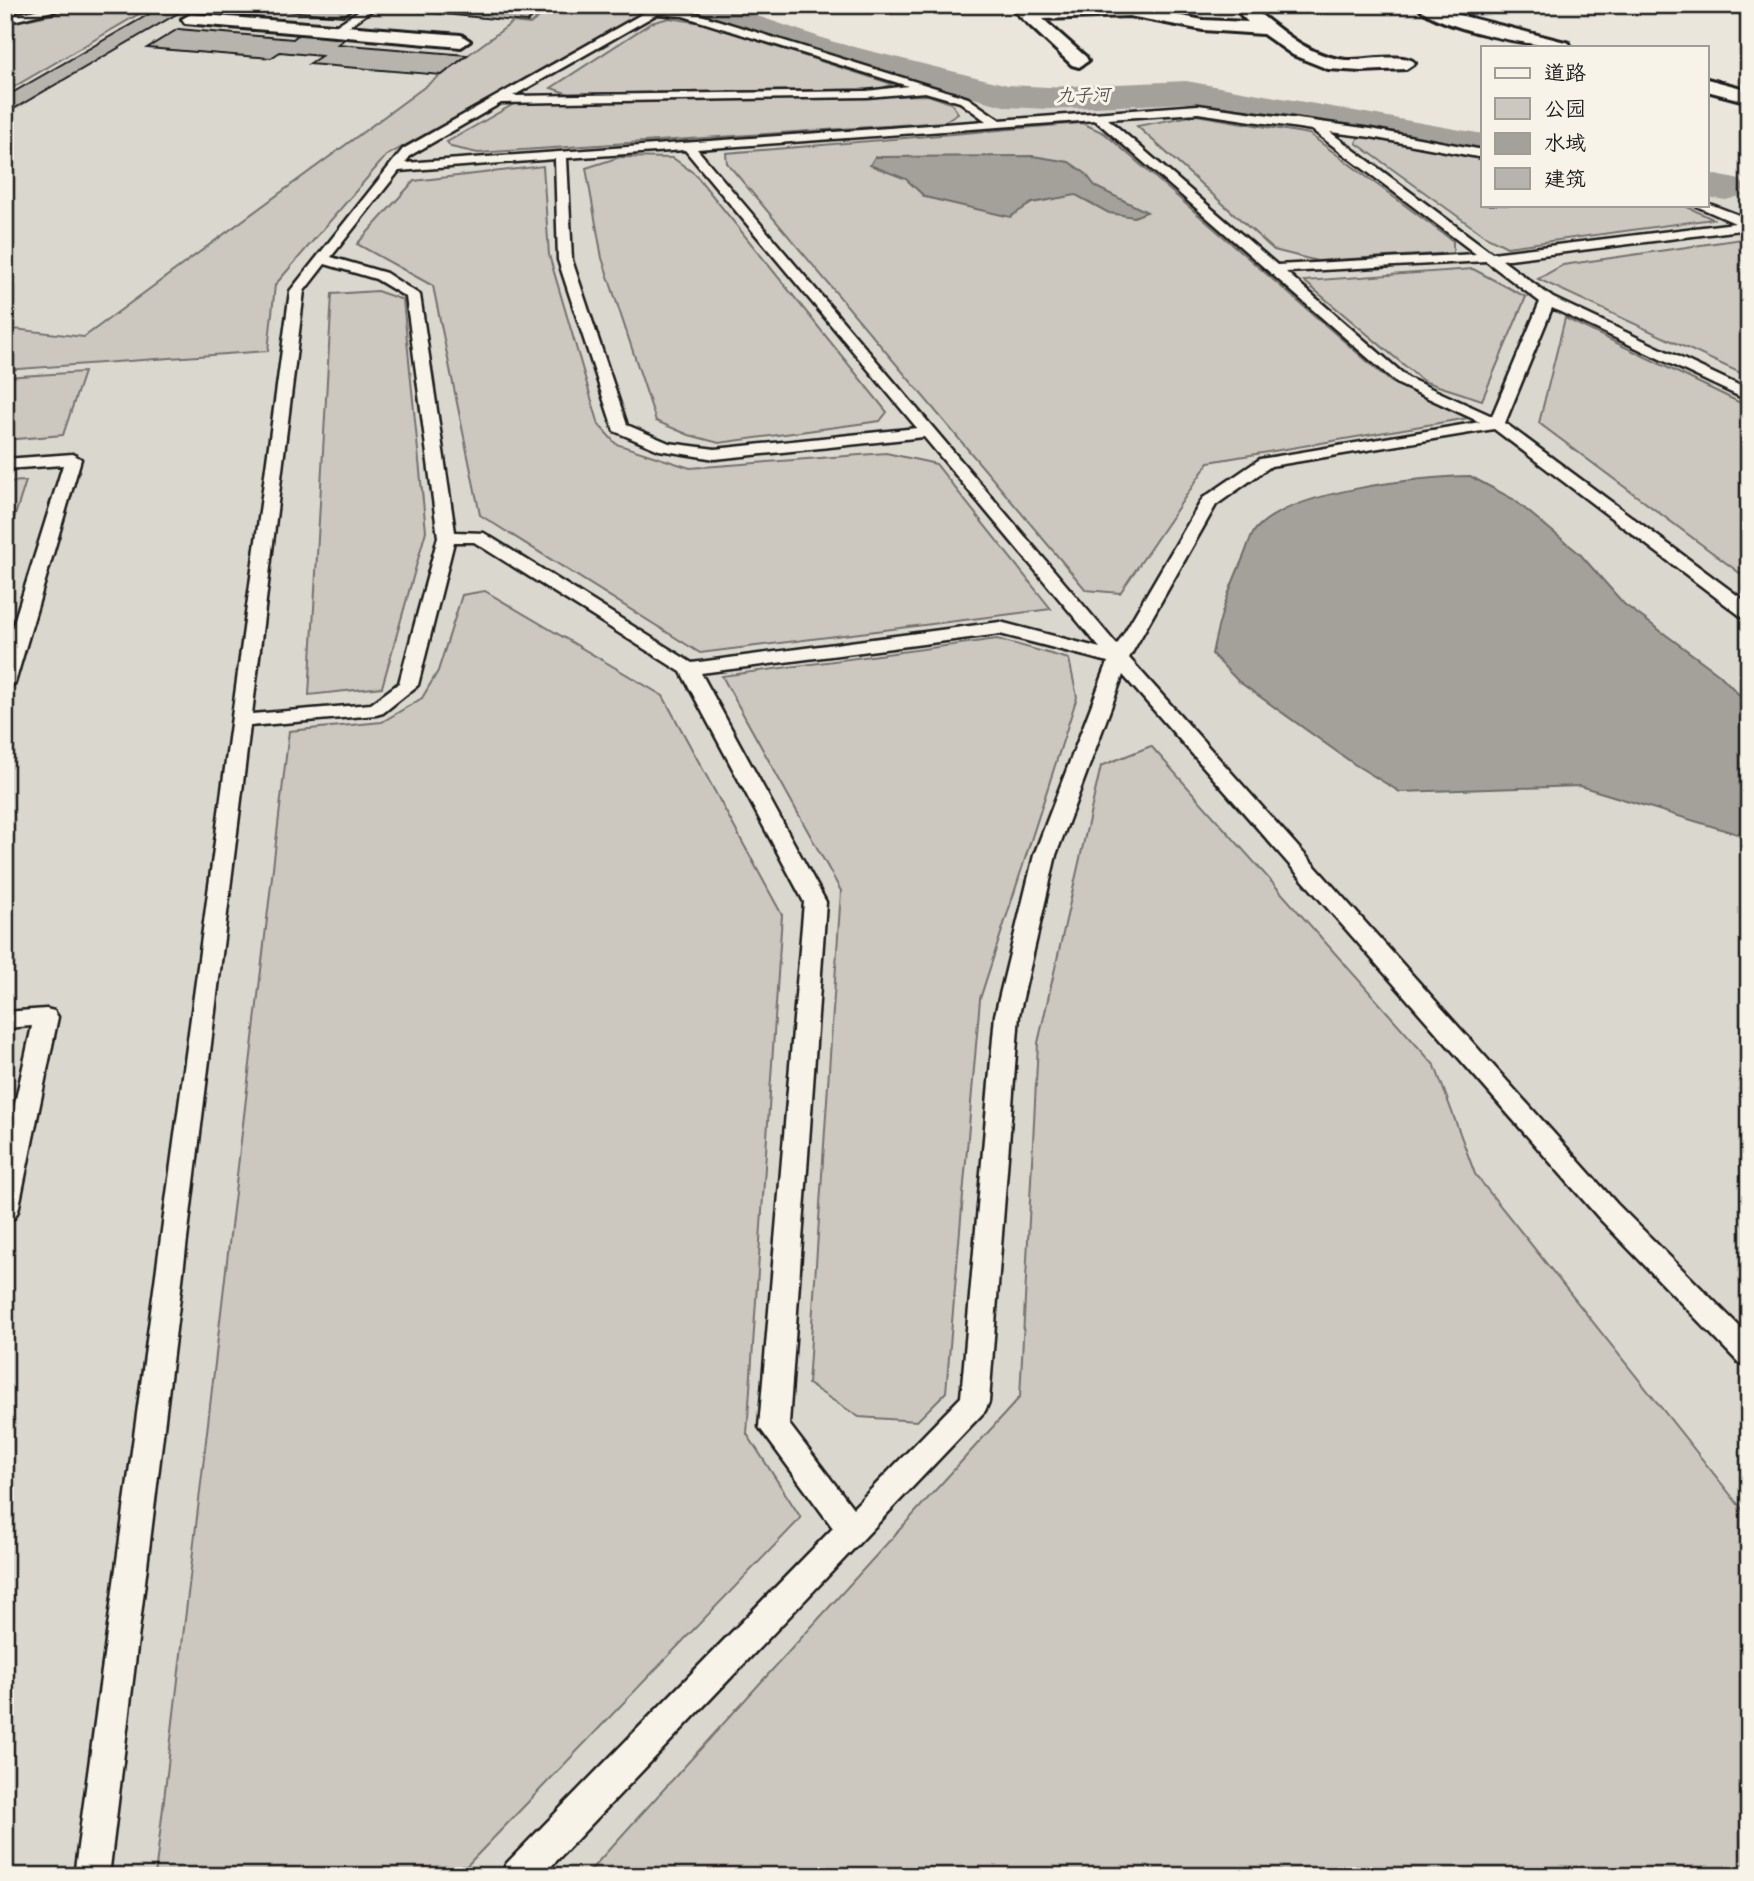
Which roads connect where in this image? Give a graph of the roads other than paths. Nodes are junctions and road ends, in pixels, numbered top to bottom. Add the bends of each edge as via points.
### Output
1 (72, 5) edge
2 (374, 5) edge
3 (1237, 5) edge
4 (1425, 5) edge
5 (653, 8) edge
6 (1022, 10) edge
7 (191, 19) dead end
8 (5, 20) edge
9 (1269, 30) junction
10 (335, 31) junction
11 (461, 41) dead end
12 (1558, 46) edge
13 (1079, 61) dead end
14 (1406, 63) dead end
15 (1708, 85) edge
16 (926, 88) junction
17 (1749, 96) edge
18 (499, 100) junction
19 (1097, 116) junction
20 (997, 123) junction
21 (1316, 127) junction
22 (688, 146) junction
23 (1481, 154) edge
24 (561, 155) junction
25 (396, 167) junction
26 (1703, 206) edge
27 (1749, 225) edge
28 (1489, 257) junction
29 (323, 259) junction
30 (1274, 269) junction
31 (1548, 301) junction
32 (1749, 396) edge
33 (1497, 425) junction
34 (928, 432) junction
35 (5, 464) edge
36 (447, 537) junction
37 (1749, 613) edge
38 (1119, 659) junction
39 (689, 669) junction
40 (5, 682) edge
41 (241, 721) junction
42 (5, 1020) edge
43 (5, 1211) edge
44 (1749, 1355) edge
45 (852, 1531) junction
46 (91, 1876) edge
47 (518, 1876) edge

1 - 8 lane
2 - 10 lane
3 - 9 street
4 - 12 street via 1453,19
5 - 16 lane via 684,13
5 - 18 lane
6 - 9 street via 1129,11 1203,25
6 - 13 street
7 - 10 street
9 - 14 street via 1319,61
10 - 11 street
15 - 17 street
16 - 18 lane via 867,94
16 - 20 lane via 964,100
18 - 25 lane via 407,152
19 - 20 lane
19 - 21 lane via 1198,109
19 - 30 lane
20 - 22 lane
21 - 23 lane via 1371,132
21 - 28 lane
22 - 24 lane
22 - 34 lane
24 - 25 lane
24 - 34 lane via 565,260 620,428 665,447 715,454
25 - 29 lane
26 - 27 lane
27 - 28 lane
28 - 30 lane
28 - 31 lane
29 - 36 lane via 381,276 413,295
29 - 41 lane via 297,291
30 - 33 lane via 1403,381
31 - 32 lane
31 - 33 lane
33 - 37 lane
33 - 38 lane via 1266,462 1209,502
34 - 38 lane
35 - 40 lane via 73,459
36 - 39 lane via 478,537
36 - 41 lane via 408,685 376,709
38 - 39 lane via 1000,628
38 - 44 lane via 1608,1211
38 - 45 lane via 1045,855 1007,1015 975,1402
39 - 45 lane via 815,902 774,1427
41 - 46 lane
42 - 43 lane via 46,1017
45 - 47 lane

